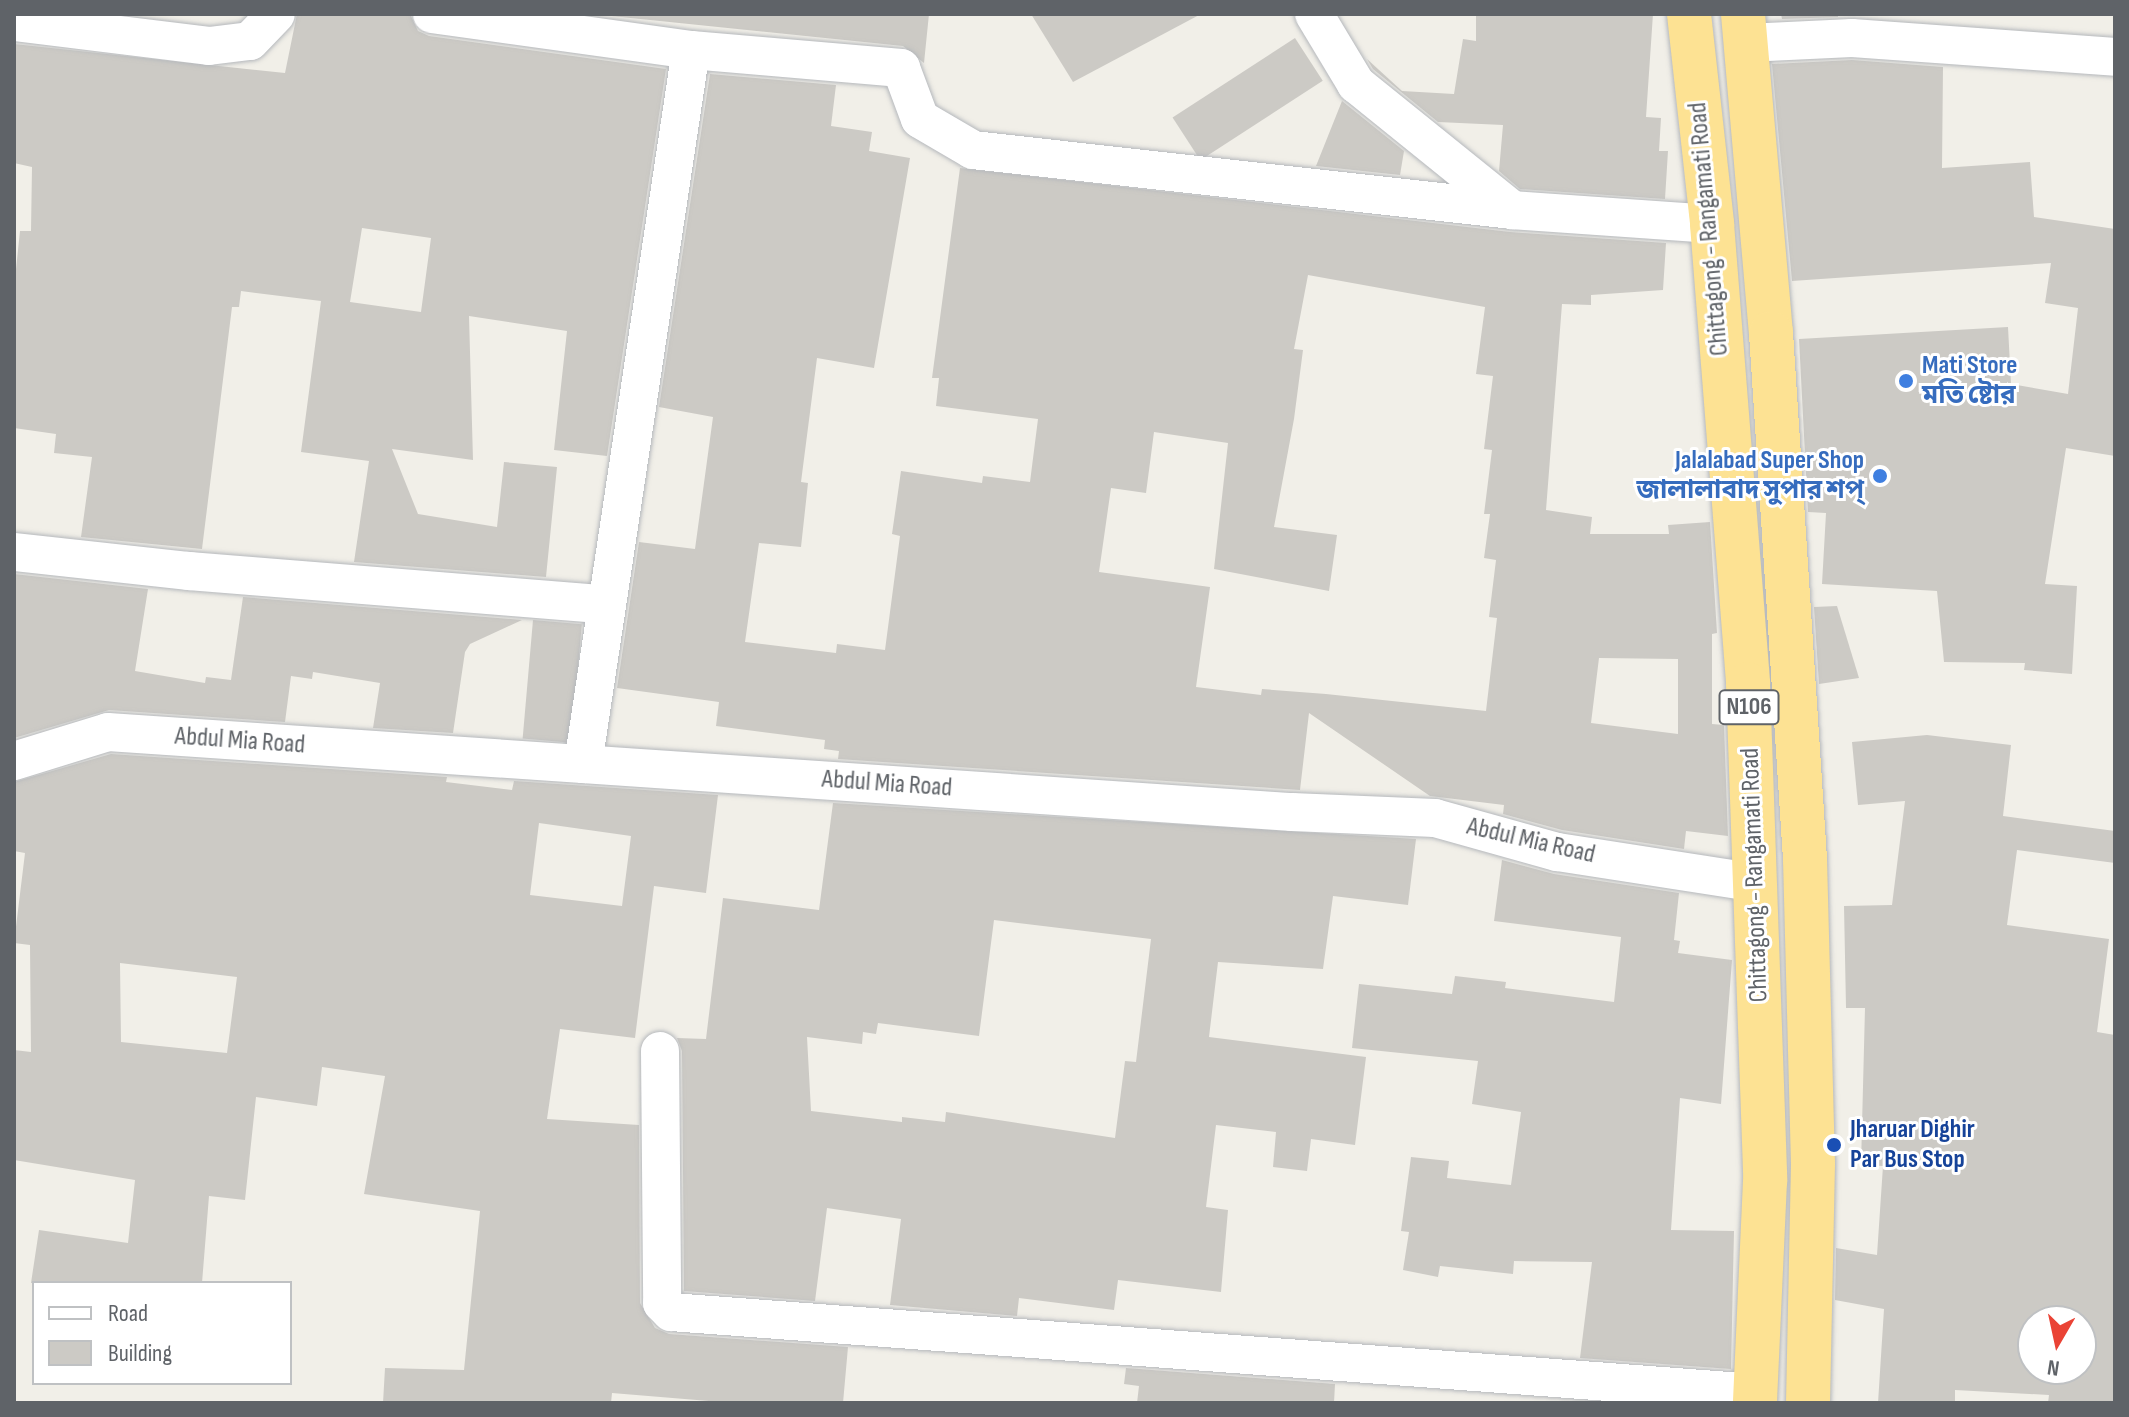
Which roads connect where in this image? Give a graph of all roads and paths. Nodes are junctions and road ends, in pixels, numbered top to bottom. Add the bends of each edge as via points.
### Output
1 (276, 14) edge
2 (432, 14) edge
3 (1314, 14) edge
4 (1689, 14) edge
5 (14, 22) edge
6 (1744, 28) edge
7 (691, 50) junction
8 (2115, 57) edge
9 (1512, 210) junction
10 (1712, 224) junction
11 (14, 552) edge
12 (603, 604) junction
13 (14, 761) edge
14 (583, 764) junction
15 (1757, 883) junction
16 (660, 1051) dead end
17 (1756, 1398) edge
18 (1808, 1403) edge

1 - 5 street via 250,41 209,46
2 - 7 street
3 - 9 street via 1356,84
4 - 10 highway, Chittagong - Rangamati Road / N106
6 - 8 street
6 - 18 highway, Chittagong - Rangamati Road / N106 via 1805,859 1813,1164
7 - 9 street via 901,68 920,119 973,150
7 - 12 street via 627,483
9 - 10 street
10 - 15 highway, Chittagong - Rangamati Road / N106 via 1748,684
11 - 12 street
12 - 14 street
13 - 14 street, Abdul Mia Road via 108,732
14 - 15 street, Abdul Mia Road via 1435,818 1557,852
15 - 17 highway, Chittagong - Rangamati Road / N106 via 1765,1181
16 - 17 street via 662,1303 671,1312

